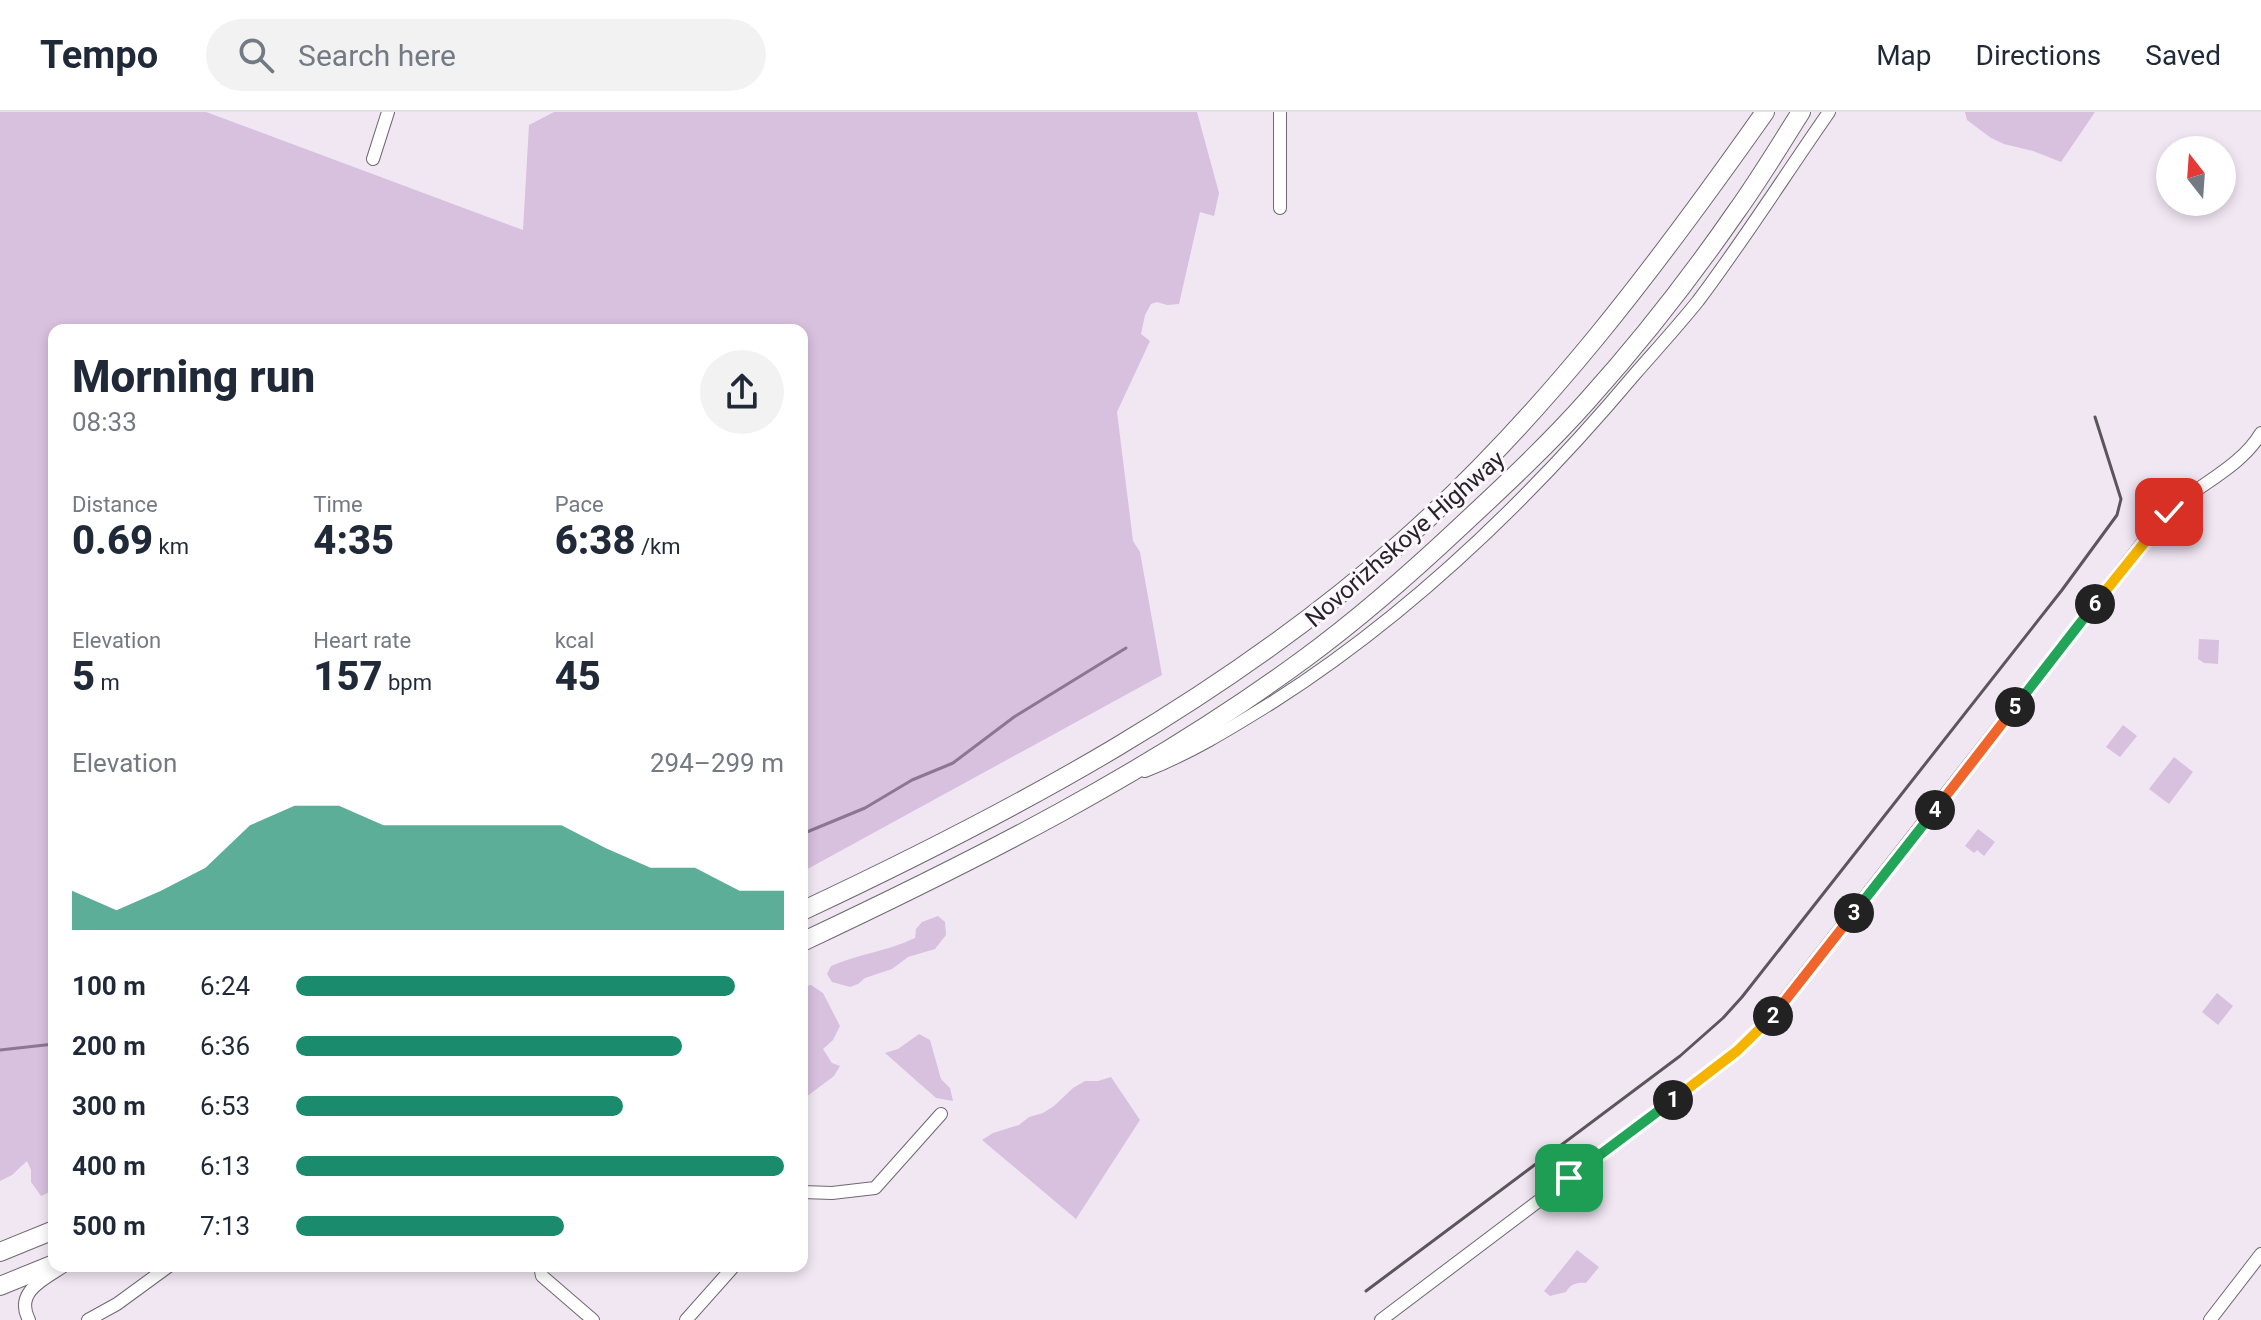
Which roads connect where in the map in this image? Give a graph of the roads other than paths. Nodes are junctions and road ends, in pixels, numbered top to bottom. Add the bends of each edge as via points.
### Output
1 (388, 112) edge
2 (1280, 112) edge
3 (1765, 112) edge
4 (1801, 112) edge
5 (1829, 112) edge
6 (373, 159) dead end
7 (1280, 208) dead end
8 (2261, 433) edge
9 (1112, 783) junction
10 (808, 908) edge
11 (808, 939) edge
12 (941, 1114) dead end
13 (808, 1192) edge
14 (48, 1232) edge
15 (0, 1252) edge
16 (2261, 1254) edge
17 (48, 1266) edge
18 (55, 1272) edge
19 (161, 1272) edge
20 (541, 1272) edge
21 (729, 1272) edge
22 (0, 1286) edge
23 (29, 1320) edge
24 (88, 1320) edge
25 (593, 1320) edge
26 (686, 1320) edge
27 (1381, 1320) edge
28 (2210, 1320) edge

1 - 6 street
2 - 7 street
3 - 10 highway, Novorizhskoye Highway via 1643,281 1539,404 1369,570 1241,666 1115,748 930,850
4 - 9 highway, Novorizhskoye Highway via 1689,276 1547,445 1335,635 1218,718
5 - 9 street via 1697,302 1528,494 1377,629 1300,684 1181,757
8 - 27 street via 2237,460 2151,532 1764,1026
9 - 11 highway, Novorizhskoye Highway
12 - 13 street via 875,1188
14 - 15 highway
16 - 28 street
17 - 22 highway
18 - 23 street via 29,1290 24,1306
19 - 24 street
20 - 25 street
21 - 26 street

